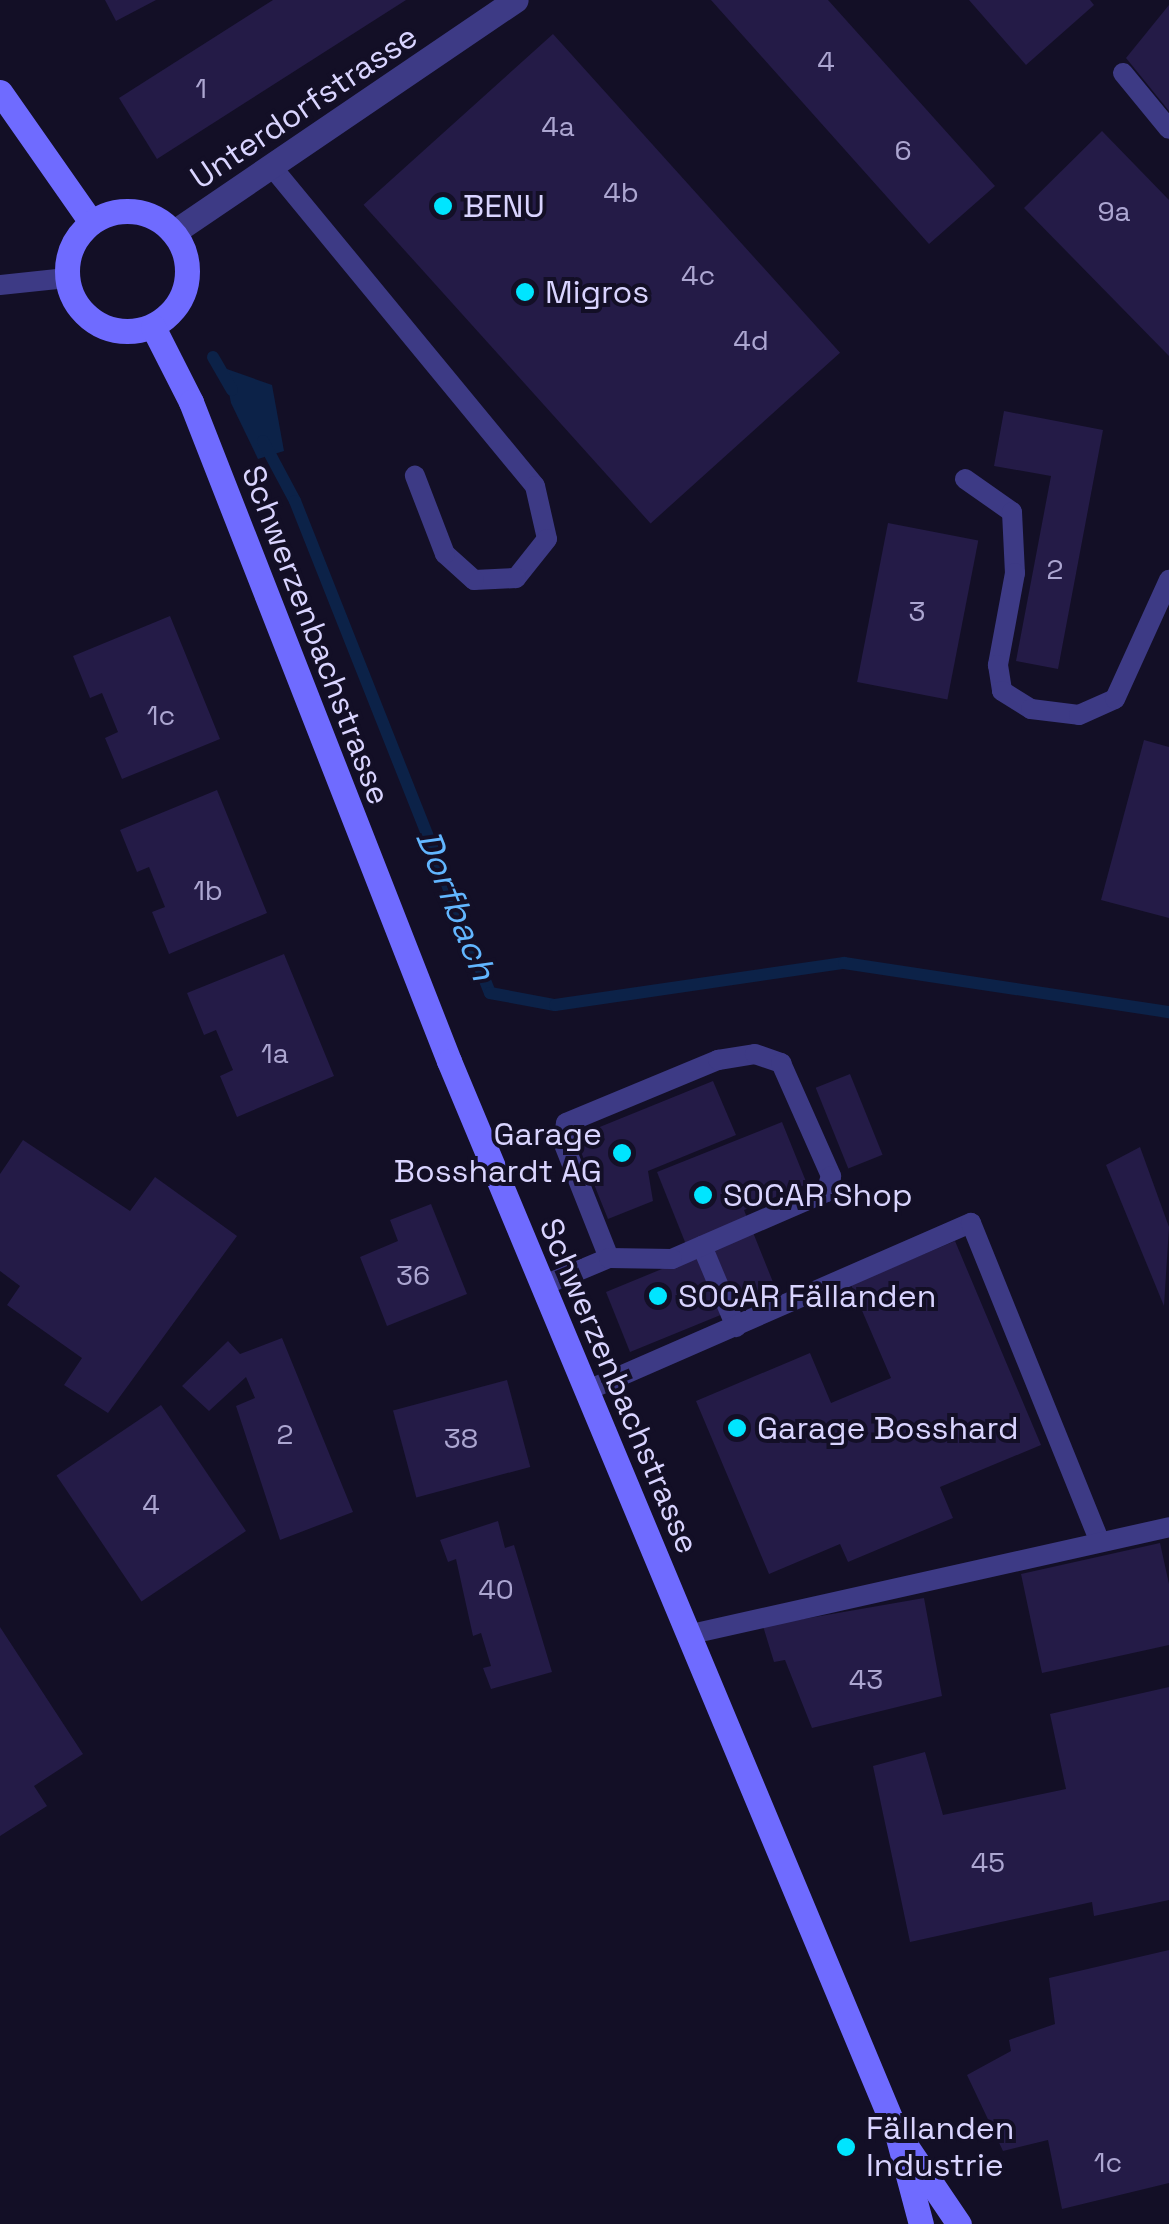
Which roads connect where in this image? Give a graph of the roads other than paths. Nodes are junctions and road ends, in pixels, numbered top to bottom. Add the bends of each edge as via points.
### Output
1 (516, 0) edge
2 (1124, 73) dead end
3 (0, 92) edge
4 (1169, 129) edge
5 (272, 168) junction
6 (91, 222) junction
7 (174, 232) junction
8 (67, 278) junction
9 (0, 285) edge
10 (152, 327) junction
11 (414, 476) dead end
12 (965, 479) dead end
13 (1169, 580) edge
14 (702, 1246) junction
15 (609, 1258) junction
16 (542, 1286) junction
17 (736, 1326) junction
18 (586, 1391) junction
19 (1169, 1527) edge
20 (1100, 1542) junction
21 (687, 1635) junction
22 (897, 2134) junction
23 (921, 2224) edge
24 (959, 2224) edge

1 - 5 street, Unterdorfstrasse
2 - 4 lane
3 - 6 main road
5 - 7 street, Unterdorfstrasse
5 - 11 lane via 536,486 548,539 516,578 474,580 445,554
6 - 7 main road via 126,210 161,220
6 - 8 main road via 72,247
7 - 10 main road via 186,252 184,296
8 - 9 lane
8 - 10 main road via 88,318 130,332
10 - 16 main road, Schwerzenbachstrasse via 191,402
12 - 13 lane via 1012,512 1014,573 998,665 1002,692 1031,709 1079,715 1115,699
14 - 15 lane via 659,1261
14 - 15 lane via 820,1197 831,1185 789,1076 764,1055 718,1060 562,1128
14 - 17 lane
15 - 16 lane
16 - 18 main road, Schwerzenbachstrasse
17 - 18 lane
17 - 20 lane via 971,1223
18 - 21 main road, Schwerzenbachstrasse
19 - 20 lane
20 - 21 lane
21 - 22 main road, Schwerzenbachstrasse
22 - 23 main road, Schwerzenbachstrasse
22 - 24 main road, Schwerzenbachstrasse

